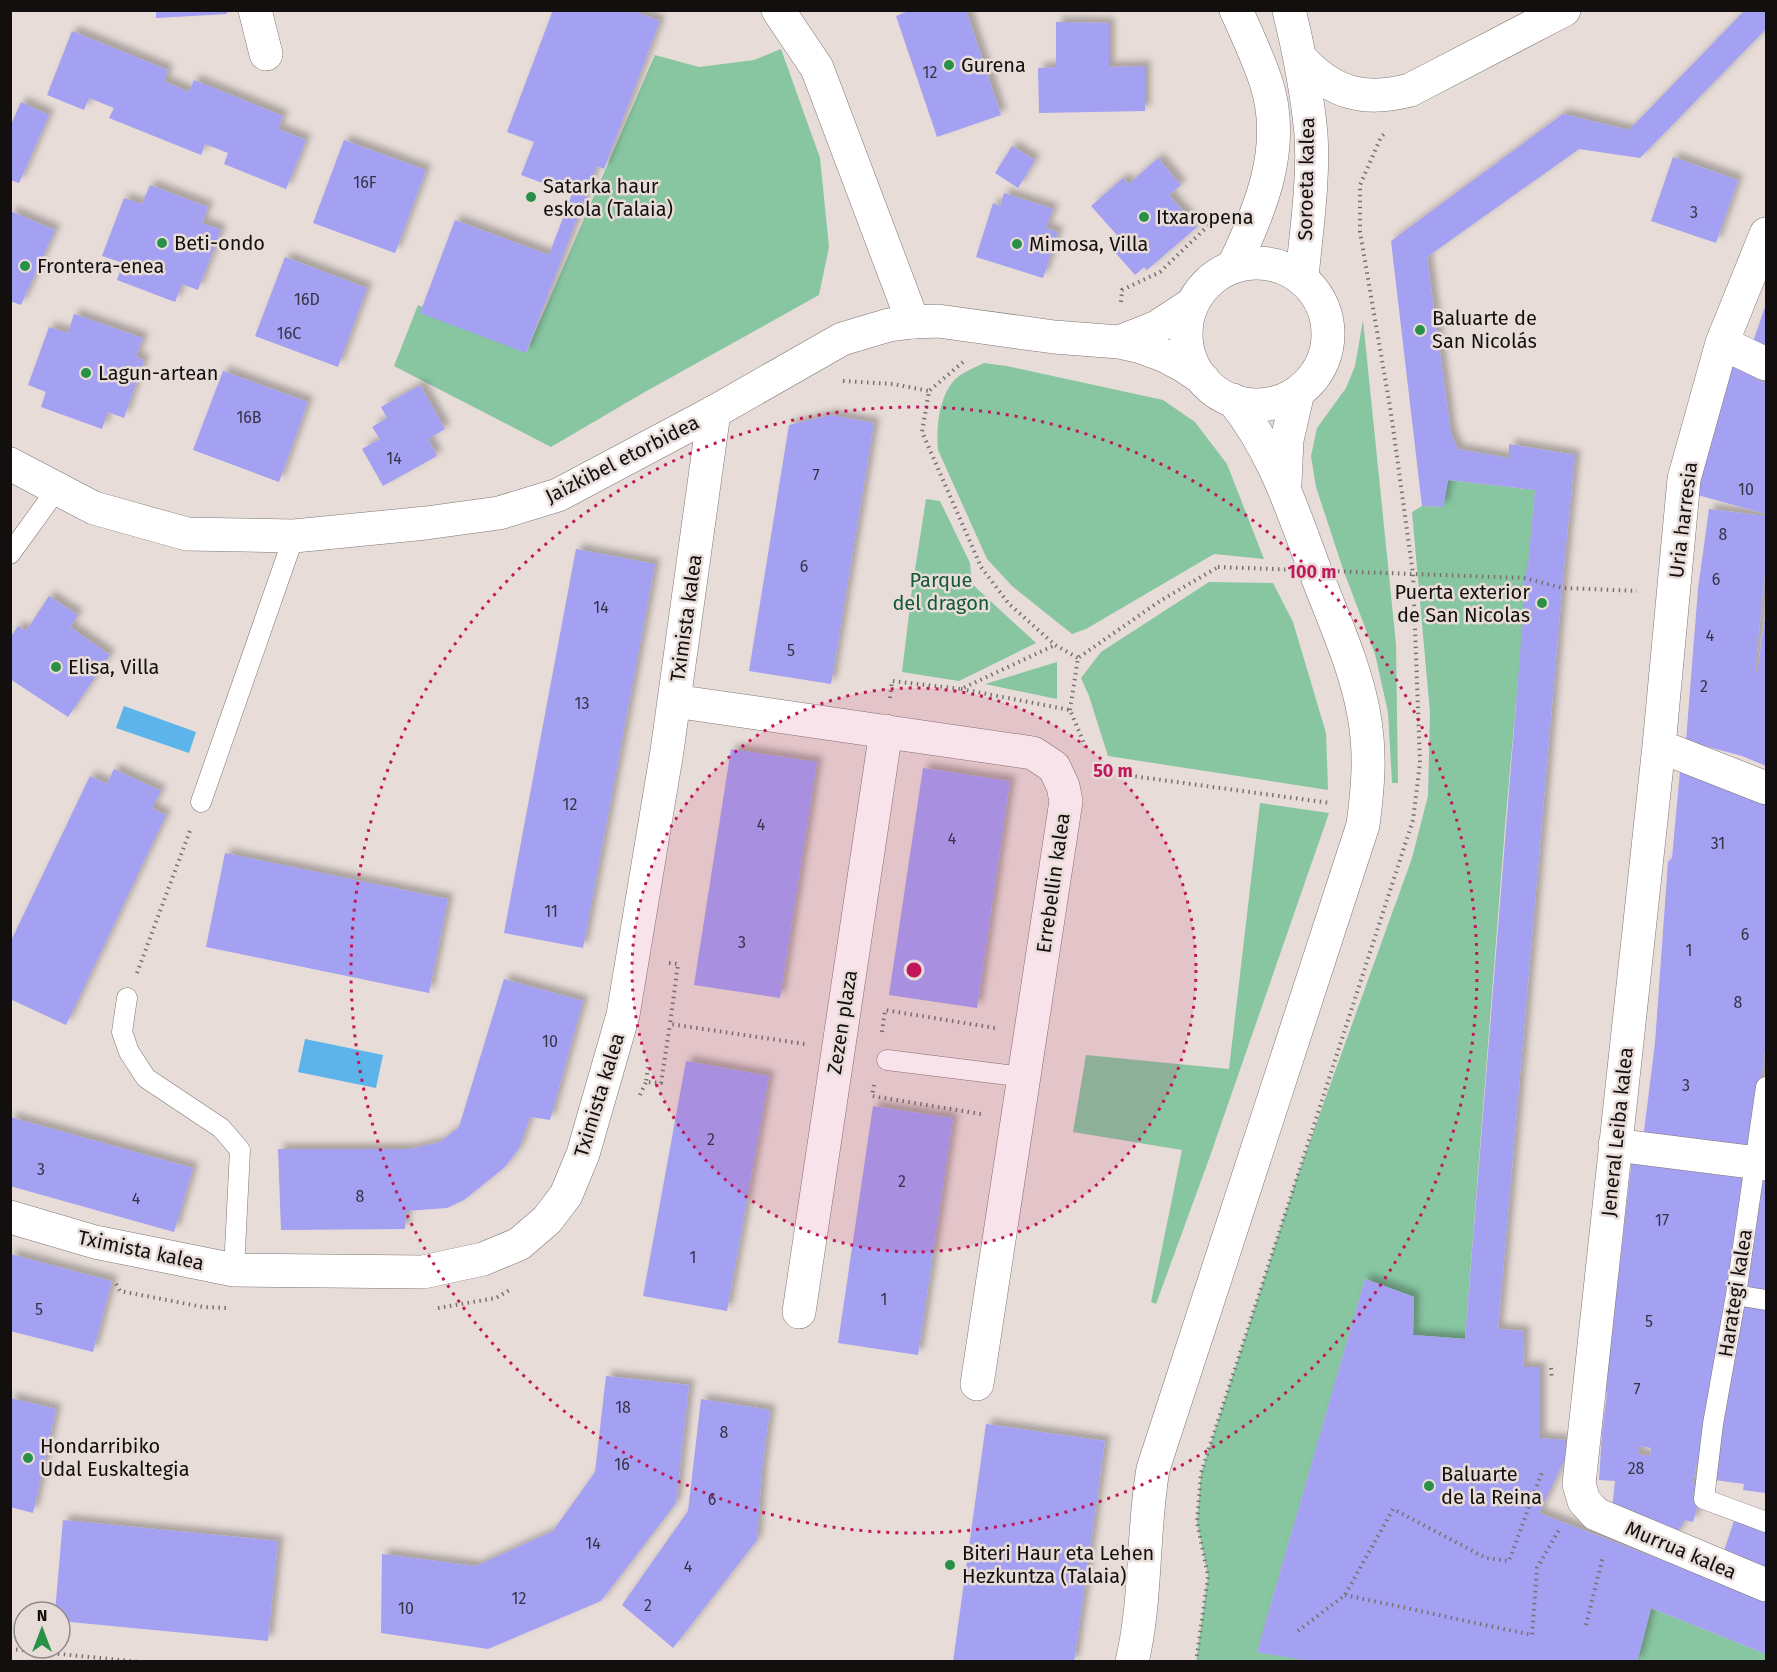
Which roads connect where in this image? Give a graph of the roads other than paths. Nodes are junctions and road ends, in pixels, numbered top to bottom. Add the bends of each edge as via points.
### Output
1 (255, 10) edge
2 (778, 10) edge
3 (1236, 10) edge
4 (1289, 10) edge
5 (1564, 10) edge
6 (266, 54) dead end
7 (1301, 59) junction
8 (1767, 234) edge
9 (1233, 267) junction
10 (1302, 278) junction
11 (1192, 304) junction
12 (913, 322) junction
13 (1119, 342) junction
14 (1722, 344) junction
15 (1767, 364) edge
16 (1203, 379) junction
17 (1298, 392) junction
18 (1233, 400) junction
19 (714, 412) junction
20 (10, 464) edge
21 (57, 489) junction
22 (1285, 491) junction
23 (294, 536) junction
24 (10, 554) edge
25 (675, 701) junction
26 (886, 731) junction
27 (1659, 746) junction
28 (1767, 788) edge
29 (201, 802) road end
30 (127, 998) road end
31 (881, 1067) road end
32 (1024, 1077) junction
33 (1767, 1087) edge
34 (1615, 1145) junction
35 (1761, 1163) edge
36 (10, 1217) edge
37 (234, 1270) junction
38 (1736, 1295) junction
39 (1767, 1300) edge
40 (799, 1312) dead end
41 (977, 1384) dead end
42 (1596, 1514) joint
43 (1767, 1522) edge
44 (1767, 1585) edge
45 (1132, 1662) edge

1 - 6 street
2 - 12 street via 817,68
3 - 9 street, Soroeta kalea via 1267,85 1274,143 1270,175 1260,206
4 - 7 street, Soroeta kalea
5 - 7 street via 1410,90 1391,95 1351,93 1315,74
7 - 10 street, Soroeta kalea via 1311,135
8 - 14 street, Uria harresia
9 - 10 street via 1269,263
9 - 11 street via 1209,282
10 - 17 street via 1319,298 1329,336 1320,368
11 - 13 street, Jaizkibel etorbidea via 1157,327
11 - 16 street via 1187,345 1192,363
12 - 13 street, Jaizkibel etorbidea via 963,323
12 - 19 street, Jaizkibel etorbidea via 842,339
13 - 16 street, Jaizkibel etorbidea via 1163,355
14 - 15 street
14 - 27 street, Uria harresia via 1684,479
16 - 18 street via 1216,392
17 - 18 street via 1266,404
17 - 22 street via 1287,440
18 - 22 street via 1263,442
19 - 23 street, Jaizkibel etorbidea via 558,495 499,513
19 - 25 street, Tximista kalea
20 - 21 street, Jaizkibel etorbidea
21 - 23 street, Jaizkibel etorbidea via 93,508 187,534
21 - 24 lane
22 - 45 street via 1352,667 1365,716 1370,771 1363,825 1153,1469 1142,1605
23 - 29 lane
25 - 26 street, Errebellin kalea
25 - 37 street, Tximista kalea via 623,1015 583,1154 566,1196 547,1220 519,1244 483,1259 423,1272
26 - 32 street, Errebellin kalea via 1033,753 1054,767 1063,786 1066,801
26 - 40 street, Zezen plaza
27 - 28 street
27 - 34 street, Jeneral Leiba kalea
30 - 37 lane via 122,1032 129,1052 146,1078 221,1128 240,1150
31 - 32 lane
32 - 41 street, Errebellin kalea
33 - 35 lane, Harategi kalea
34 - 35 street
34 - 42 street, Jeneral Leiba kalea via 1579,1484 1584,1501
35 - 38 lane, Harategi kalea
36 - 37 street, Tximista kalea via 95,1242
38 - 39 lane
38 - 43 lane, Harategi kalea via 1704,1499
42 - 44 street, Murrua kalea

